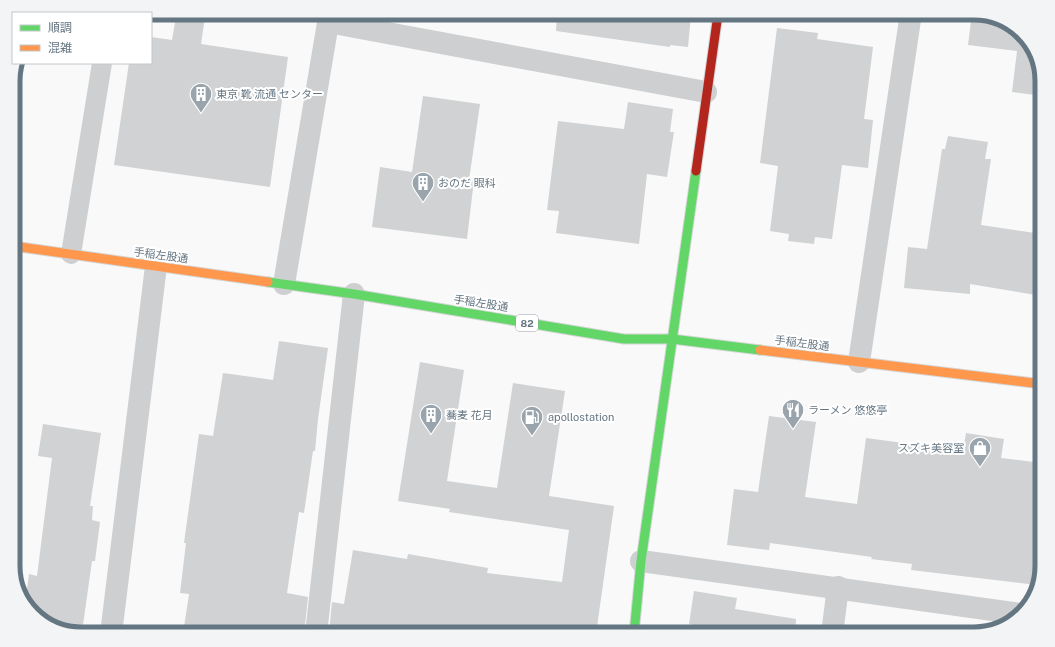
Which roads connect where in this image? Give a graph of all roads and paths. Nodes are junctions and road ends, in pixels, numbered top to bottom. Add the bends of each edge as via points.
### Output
1 (328, 20) edge
2 (333, 20) edge
3 (717, 20) edge
4 (910, 20) edge
5 (102, 64) edge
6 (706, 92) junction
7 (20, 247) edge
8 (71, 254) junction
9 (156, 266) junction
10 (284, 284) junction
11 (354, 294) junction
12 (672, 338) junction
13 (859, 362) junction
14 (1035, 383) edge
15 (641, 560) junction
16 (838, 588) junction
17 (1012, 613) edge
18 (112, 627) edge
19 (317, 627) edge
20 (635, 627) edge
21 (833, 627) edge

1 - 10 street
2 - 6 street
3 - 6 main road
4 - 13 street
5 - 8 lane
6 - 12 main road
7 - 8 main road, 手稲左股通 / 82
8 - 9 main road, 手稲左股通 / 82
9 - 10 main road, 手稲左股通 / 82
9 - 18 street
10 - 11 main road, 手稲左股通 / 82
11 - 12 main road, 手稲左股通 / 82 via 624,340
11 - 19 street
12 - 13 main road, 手稲左股通 / 82
12 - 15 main road
13 - 14 main road, 手稲左股通 / 82
15 - 16 street
15 - 20 main road
16 - 17 street
16 - 21 street

